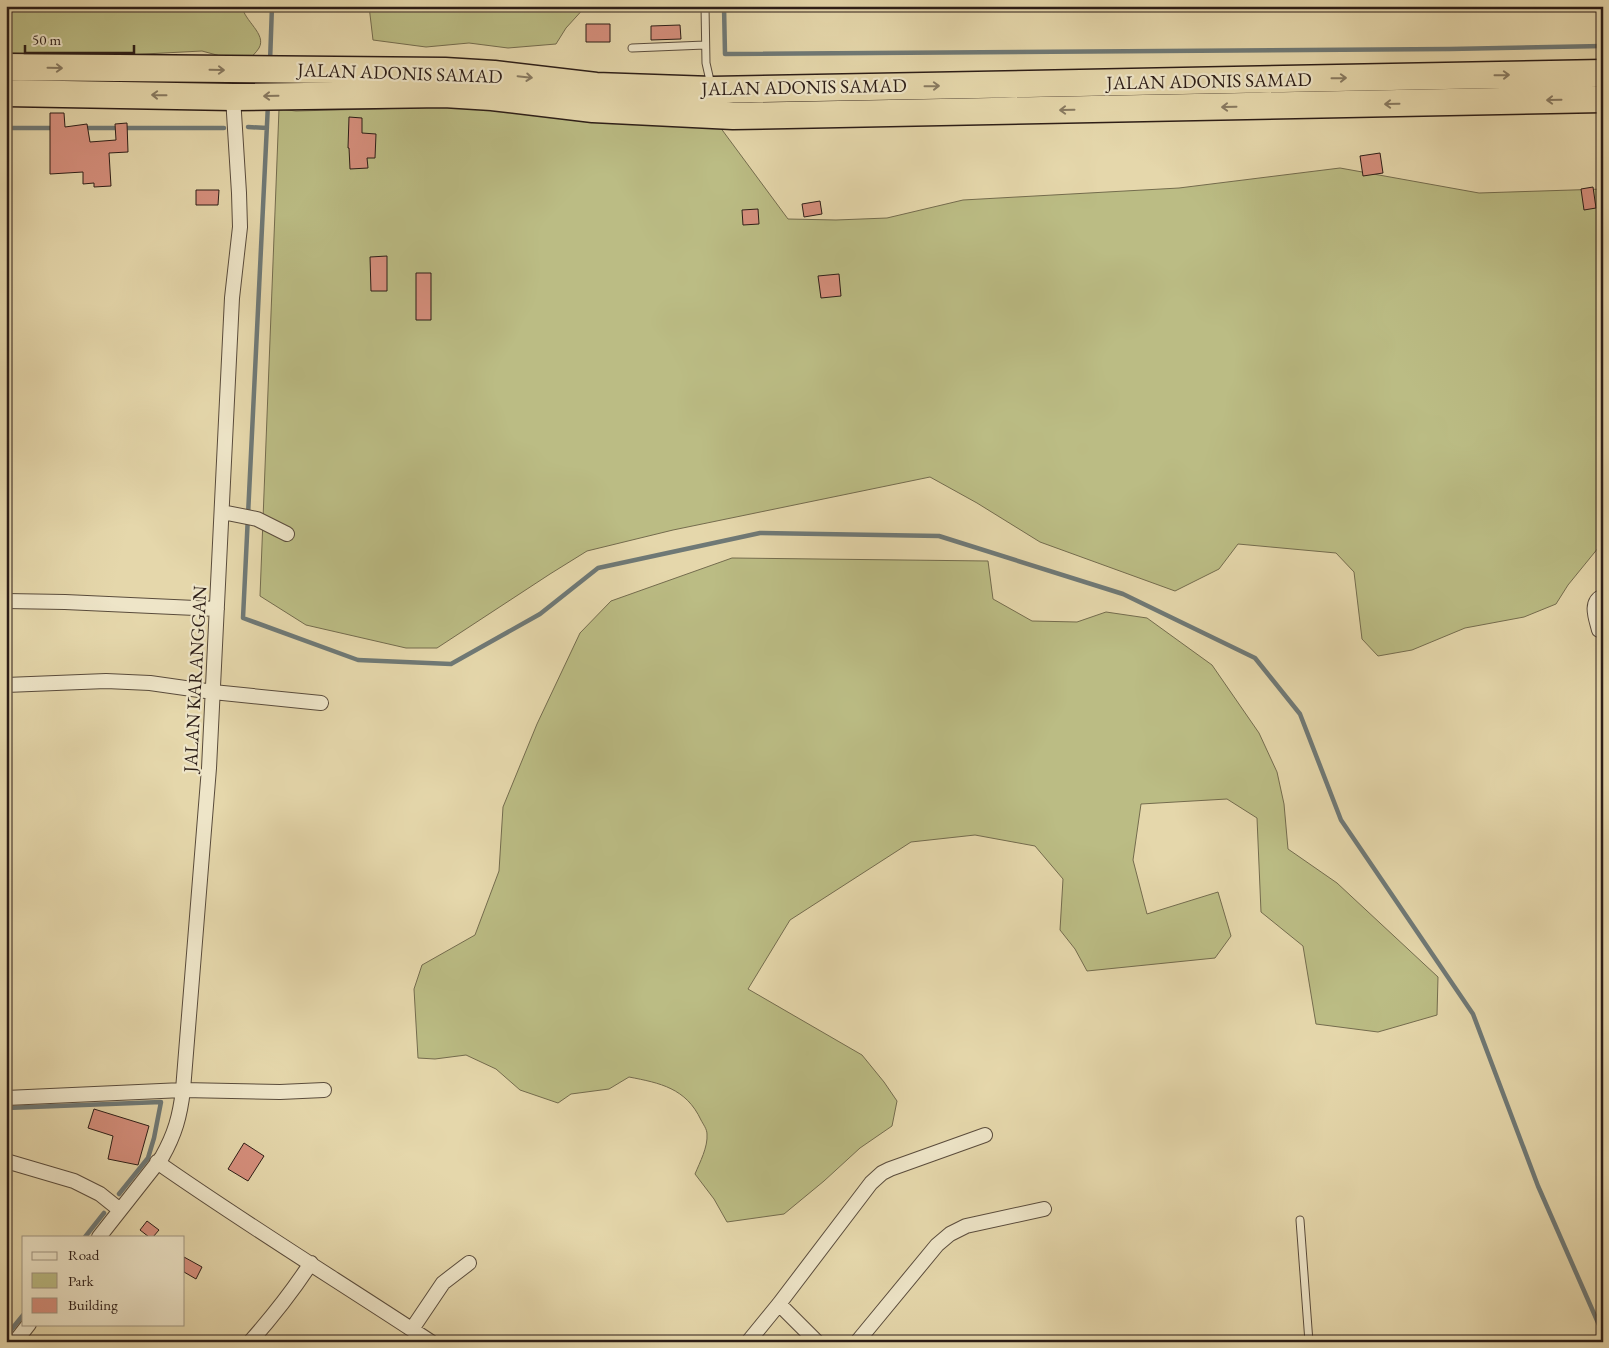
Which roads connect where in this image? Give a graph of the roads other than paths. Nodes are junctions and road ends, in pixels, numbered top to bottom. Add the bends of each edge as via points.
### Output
1 (705, 6) edge
2 (705, 45) junction
3 (632, 48) dead end
4 (6, 67) edge
5 (1603, 73) edge
6 (712, 90) junction
7 (6, 93) edge
8 (566, 93) junction
9 (238, 97) junction
10 (1603, 100) edge
11 (222, 512) junction
12 (288, 534) dead end
13 (1603, 596) edge
14 (6, 601) edge
15 (217, 609) junction
16 (1599, 630) dead end
17 (6, 685) edge
18 (213, 692) junction
19 (321, 703) dead end
20 (183, 1090) junction
21 (324, 1090) dead end
22 (6, 1098) edge
23 (984, 1135) dead end
24 (6, 1161) edge
25 (157, 1162) junction
26 (1044, 1209) dead end
27 (120, 1210) junction
28 (1300, 1220) dead end
29 (99, 1236) edge
30 (311, 1263) junction
31 (469, 1263) dead end
32 (779, 1304) junction
33 (27, 1326) edge
34 (412, 1330) junction
35 (15, 1342) edge
36 (250, 1342) edge
37 (431, 1342) edge
38 (748, 1342) edge
39 (817, 1342) edge
40 (857, 1342) edge
41 (1309, 1342) edge

1 - 2 lane
2 - 3 lane
2 - 6 lane
4 -> 8 highway, JALAN ADONIS SAMAD via 445,71 494,74
6 -> 5 highway, JALAN ADONIS SAMAD
6 - 8 highway, JALAN ADONIS SAMAD via 596,86
9 -> 7 highway, JALAN ADONIS SAMAD
8 -> 9 highway, JALAN ADONIS SAMAD
10 -> 8 highway, JALAN ADONIS SAMAD via 733,116 593,108
9 - 11 street, JALAN KARANGGAN via 240,227 232,298
11 - 12 street via 257,519
11 - 15 street, JALAN KARANGGAN
13 - 16 street via 1595,602
14 - 15 street
15 - 18 street, JALAN KARANGGAN
17 - 18 street via 106,681 150,683
18 - 19 street
18 - 20 street, JALAN KARANGGAN
20 - 21 street
20 - 22 street
20 - 25 street, JALAN KARANGGAN via 179,1118 167,1148
23 - 32 street via 882,1173 857,1199
24 - 27 street via 74,1181 100,1194
25 - 27 street, JALAN KARANGGAN
25 - 30 street
26 - 40 street via 966,1226 950,1234 937,1245
27 - 29 street, JALAN KARANGGAN
28 - 41 lane
30 - 34 street
30 - 36 street via 285,1302
31 - 34 street via 443,1283
32 - 38 street
32 - 39 street
33 - 35 street
34 - 37 street

